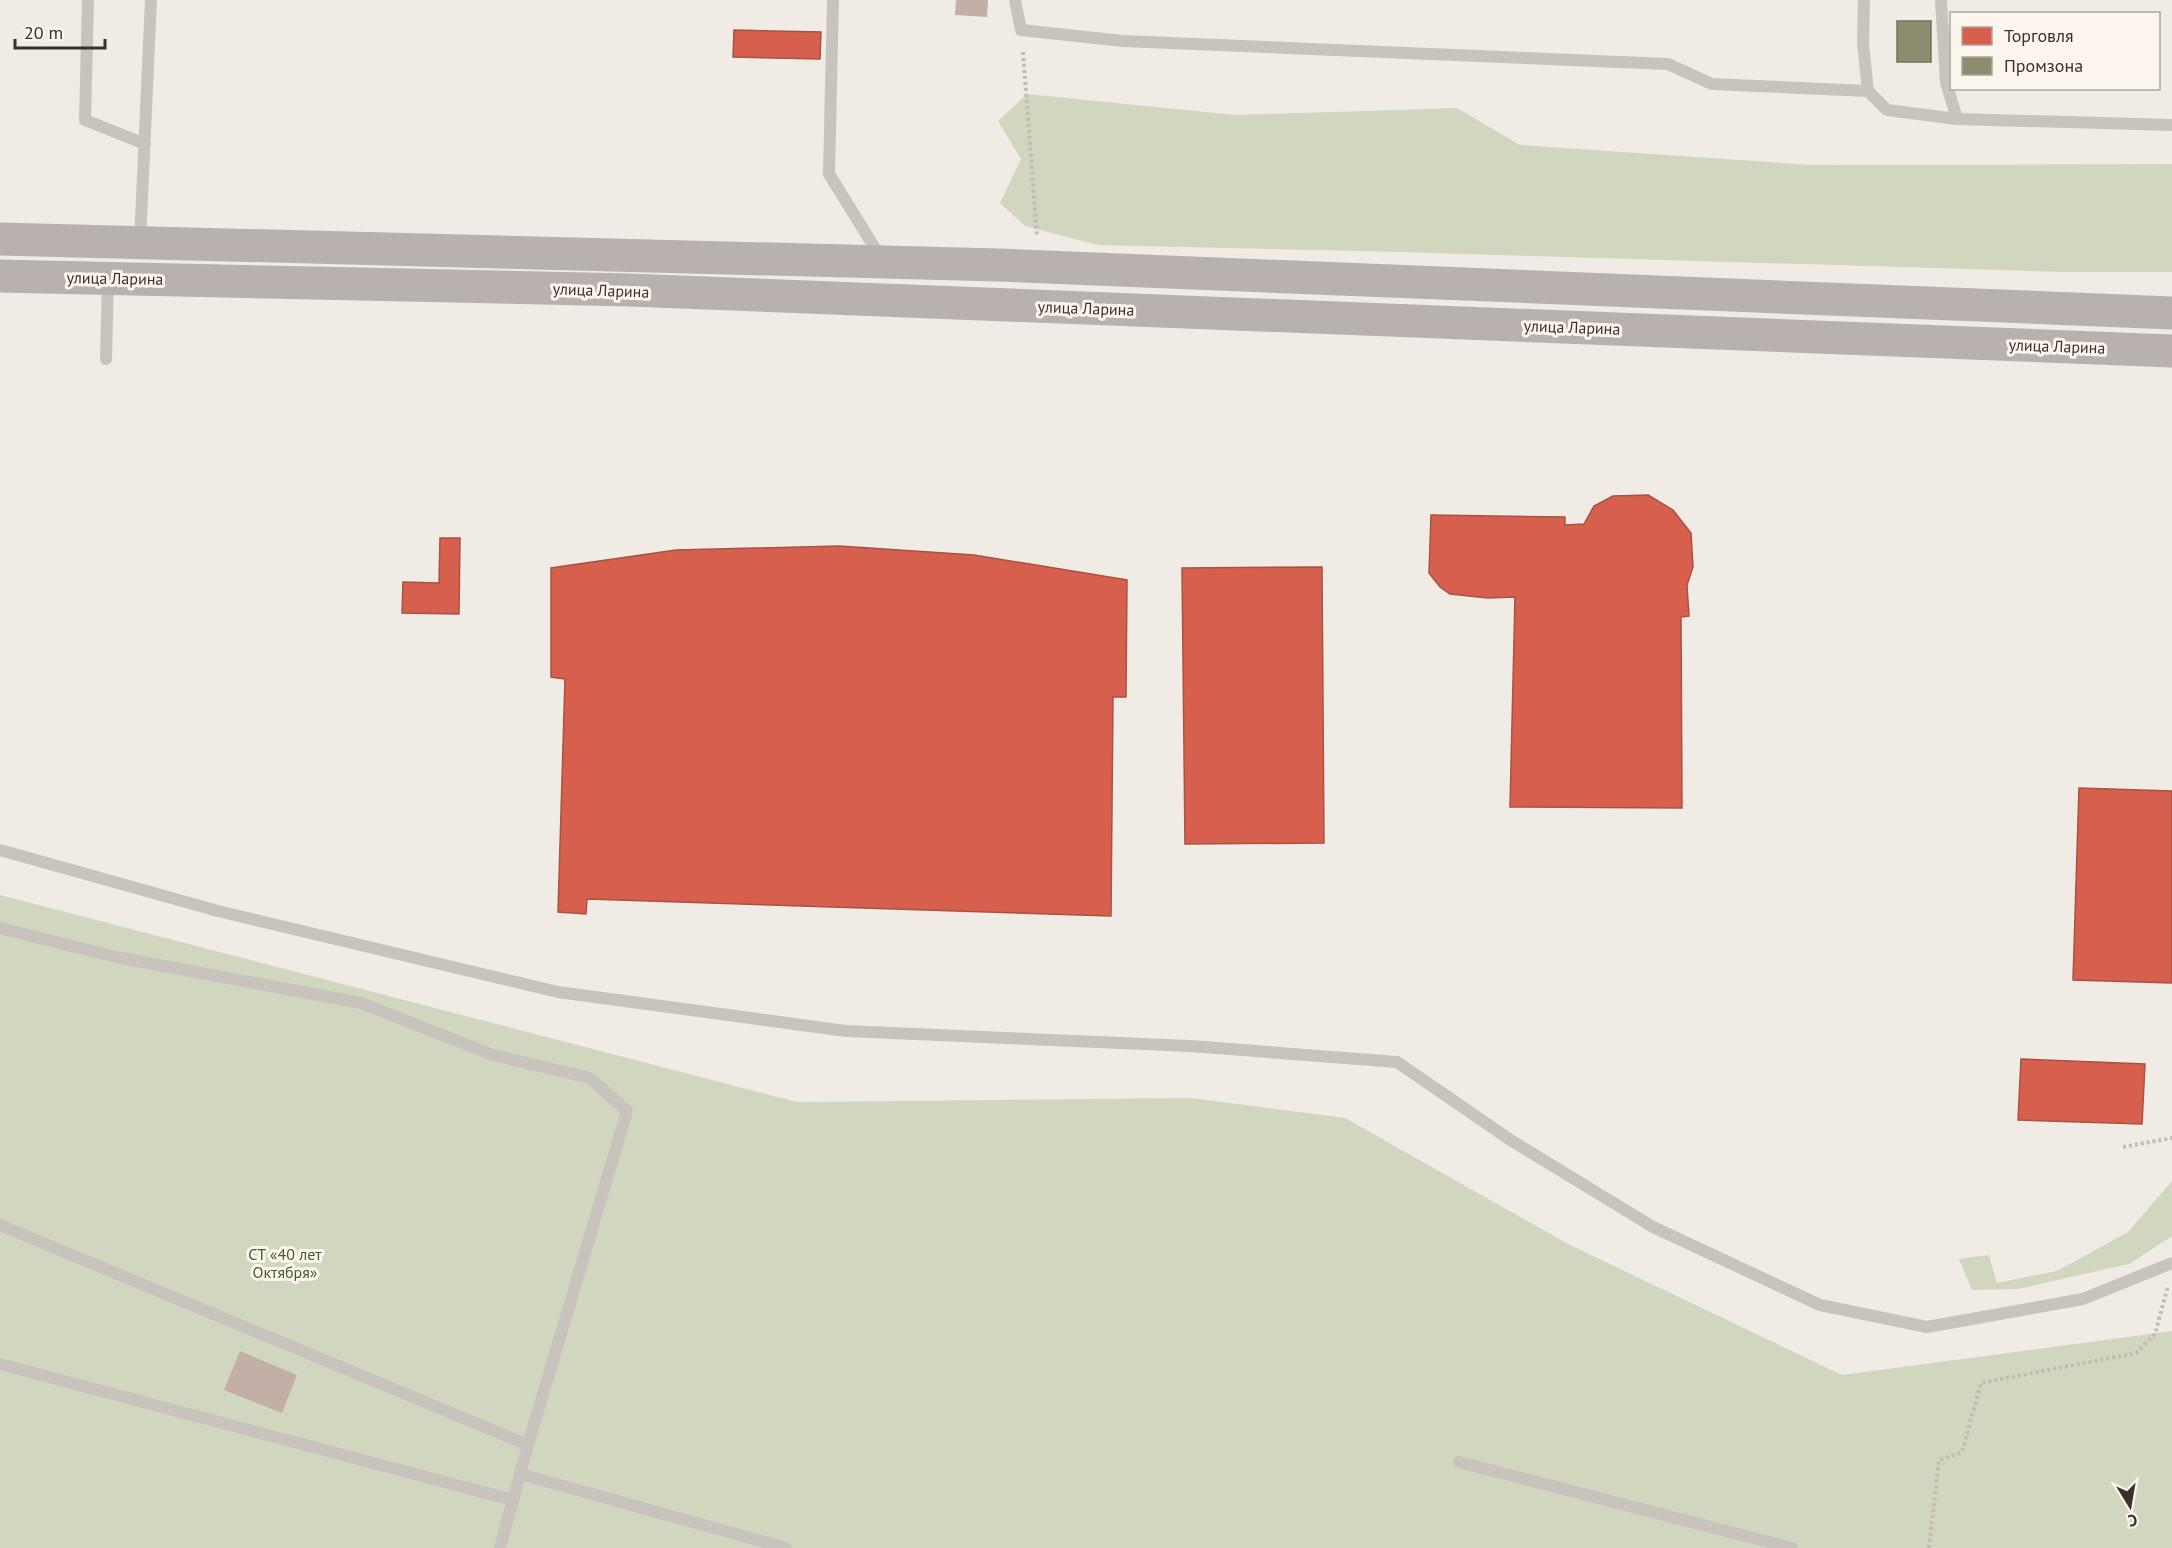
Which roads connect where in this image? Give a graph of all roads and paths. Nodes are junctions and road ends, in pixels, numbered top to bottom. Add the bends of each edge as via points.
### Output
1 (88, 0) edge
2 (151, 0) edge
3 (833, 0) edge
4 (1015, 0) edge
5 (1864, 0) edge
6 (1941, 0) edge
7 (1021, 30) junction
8 (1868, 91) junction
9 (1957, 119) junction
10 (2172, 125) edge
11 (145, 144) junction
12 (0, 239) edge
13 (140, 243) junction
14 (883, 262) junction
15 (1037, 267) junction
16 (0, 276) edge
17 (108, 278) junction
18 (2172, 313) edge
19 (2172, 351) edge
20 (106, 359) dead end
21 (0, 850) edge
22 (0, 927) edge
23 (2172, 1138) edge
24 (2122, 1147) dead end
25 (0, 1225) edge
26 (2172, 1263) edge
27 (2169, 1283) dead end
28 (0, 1364) edge
29 (528, 1445) junction
30 (1459, 1462) dead end
31 (520, 1474) junction
32 (513, 1500) junction
33 (500, 1548) edge
34 (786, 1548) edge
35 (1792, 1548) edge
36 (1929, 1548) edge

1 - 11 lane via 85,120
2 - 11 lane
3 - 14 lane via 829,174
4 - 7 lane
5 - 8 lane
6 - 9 lane via 1946,82
7 - 8 lane via 1123,41 1668,64 1712,84
7 - 15 path
8 - 9 lane via 1887,110
9 - 10 lane
11 - 13 lane
12 - 13 main road
13 - 14 main road
14 - 15 main road
15 - 18 main road
16 - 17 main road, улица Ларина
17 - 19 main road, улица Ларина via 629,290
17 - 20 lane
21 - 26 lane via 218,911 558,992 846,1031 1191,1046 1397,1062 1512,1141 1653,1227 1820,1305 1927,1327 2083,1299
22 - 29 lane via 116,957 361,1003 493,1055 590,1078 627,1111
23 - 24 path
25 - 29 lane
27 - 36 path via 2155,1334 2136,1353 1981,1383 1962,1452 1939,1460
28 - 32 lane
29 - 31 lane
30 - 35 lane
31 - 32 lane
31 - 34 lane
32 - 33 lane

